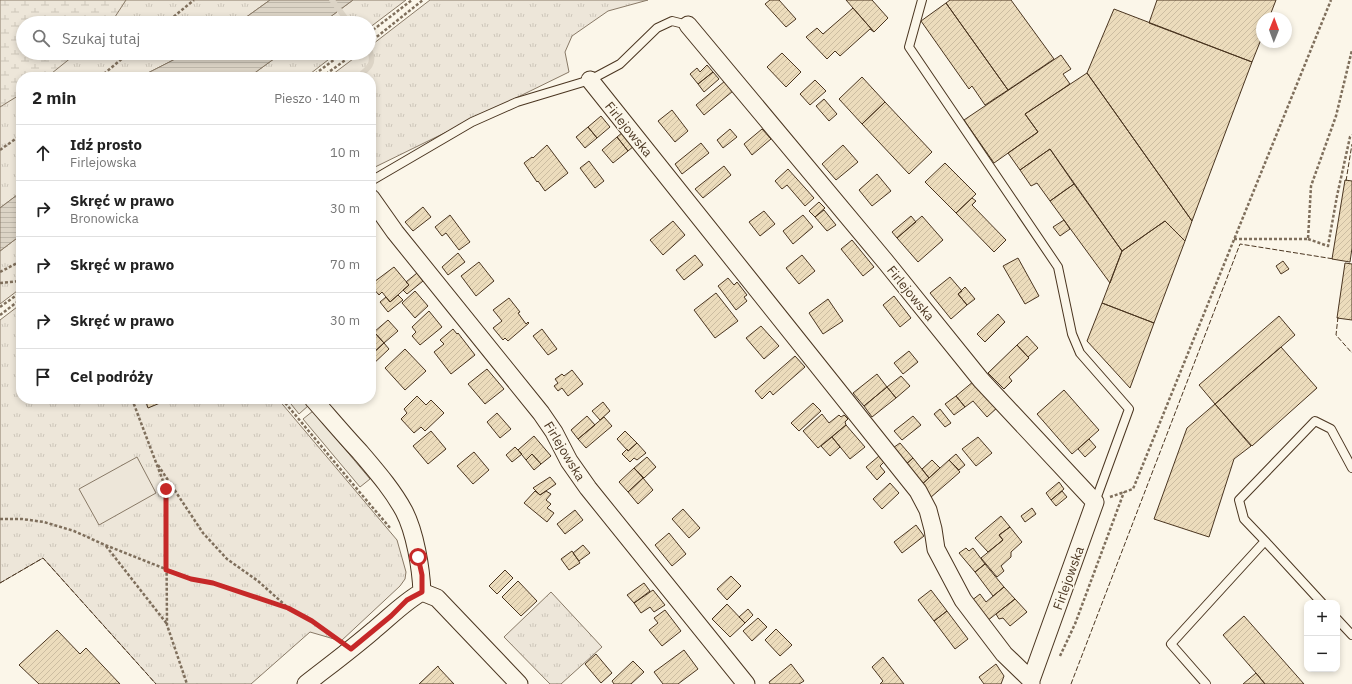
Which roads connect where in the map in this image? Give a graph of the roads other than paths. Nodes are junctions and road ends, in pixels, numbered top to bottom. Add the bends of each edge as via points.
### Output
1 (922, 0) edge
2 (688, 25) joint
3 (590, 80) junction
4 (376, 178) edge
5 (376, 205) edge
6 (317, 404) edge
7 (1352, 468) edge
8 (1095, 502) junction
9 (1265, 541) junction
10 (422, 592) junction
11 (1319, 600) edge
12 (1340, 622) edge
13 (1352, 636) edge
14 (1031, 682) edge
15 (306, 684) edge
16 (519, 684) edge
17 (746, 684) edge
18 (1206, 684) edge

1 - 8 lane via 909,47 1058,267 1072,334 1080,353 1129,409
2 - 3 lane, Firlejowska via 672,21 657,28 620,64
2 - 8 street, Firlejowska via 981,380
3 - 4 lane, Firlejowska via 517,102 472,122
3 - 14 street, Firlejowska via 918,491 928,510 936,549 963,600 1004,654
5 - 17 street, Firlejowska via 541,413 588,488
6 - 10 street via 379,475 405,513 417,551 422,575
7 - 9 lane via 1331,430 1315,421 1239,500 1244,520
8 - 14 street, Firlejowska
9 - 11 lane
9 - 18 lane via 1171,644
10 - 15 street via 407,600 391,616
10 - 16 street via 437,598
12 - 13 lane

